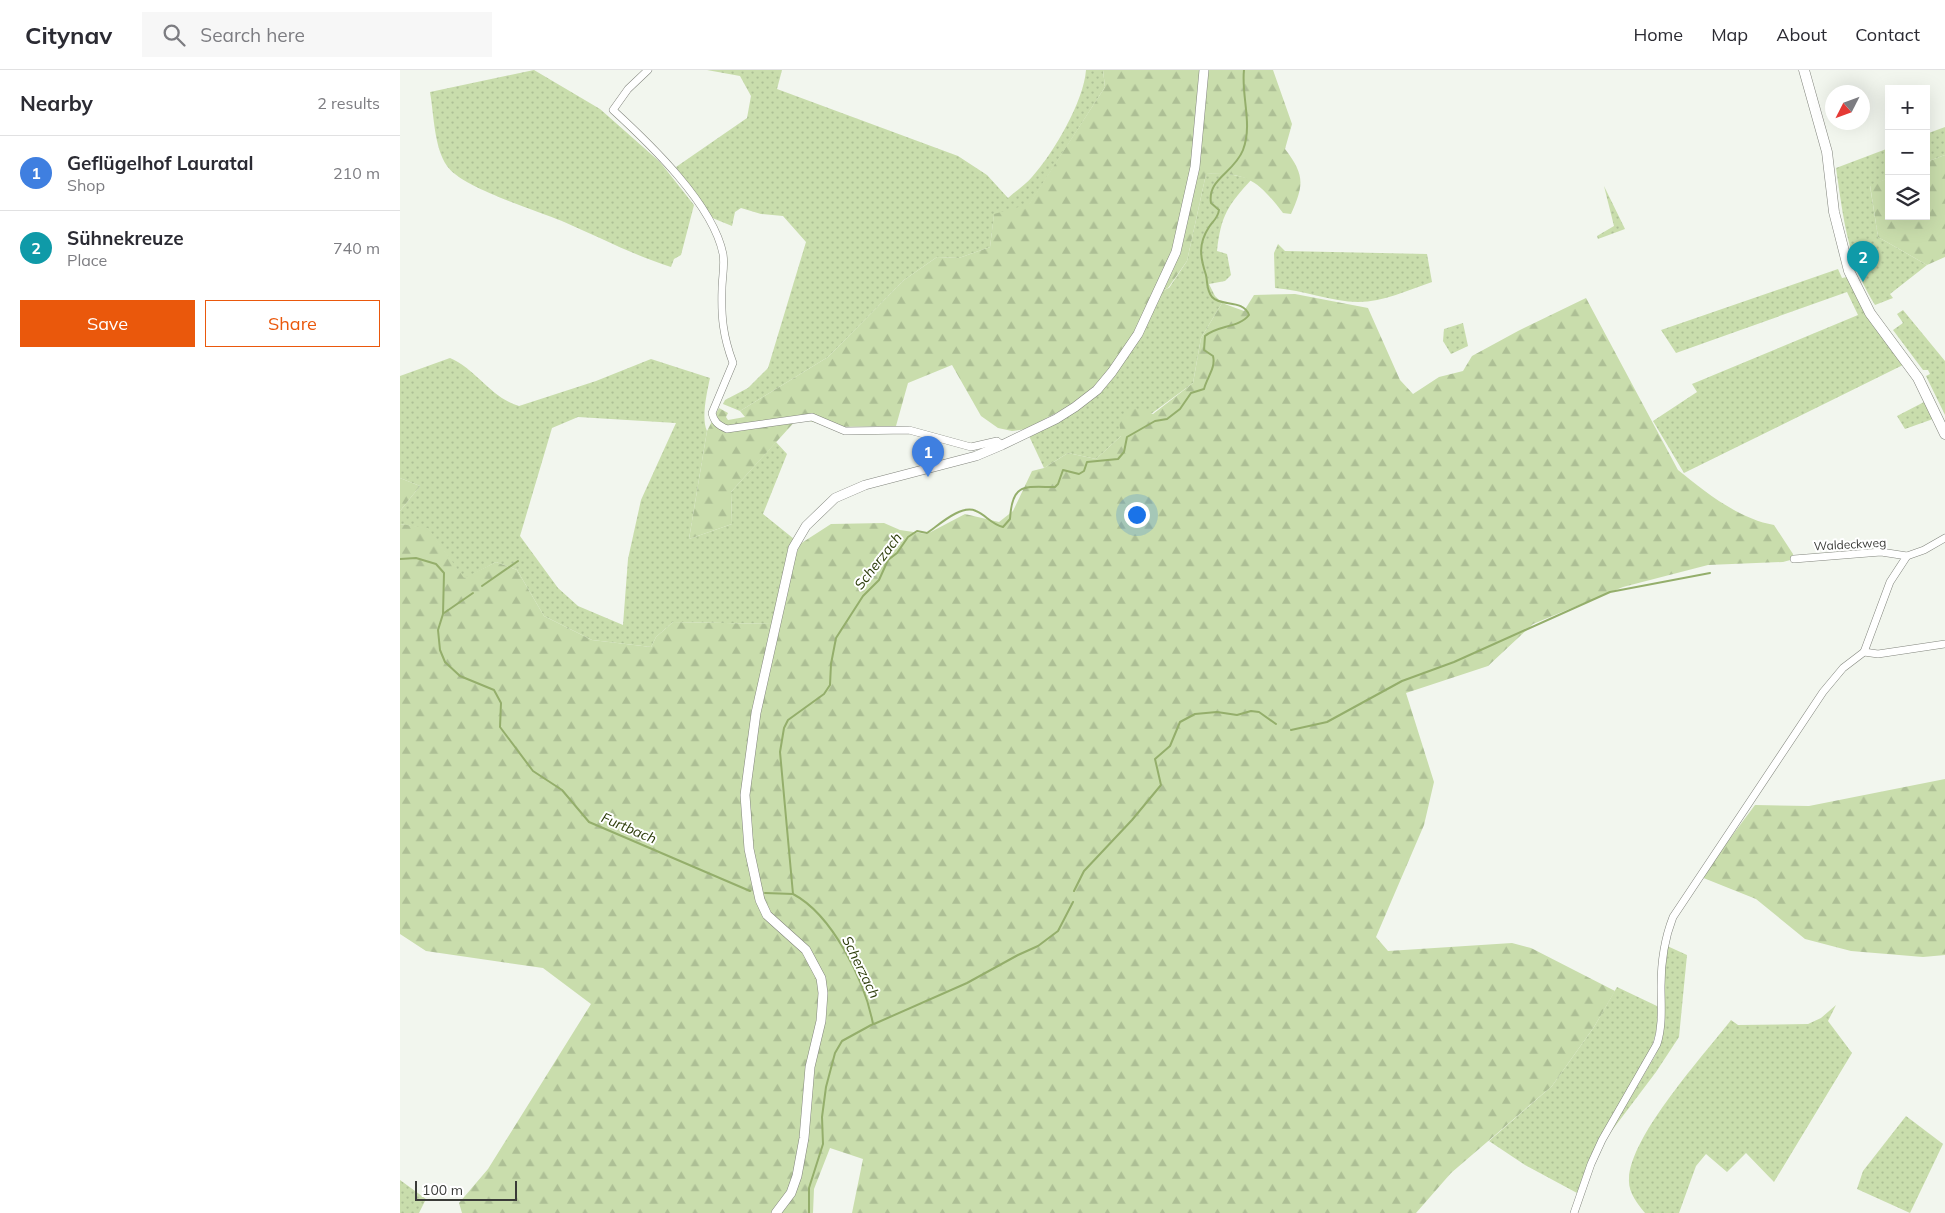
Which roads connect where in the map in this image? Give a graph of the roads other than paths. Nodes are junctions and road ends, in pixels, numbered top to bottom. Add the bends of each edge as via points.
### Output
1 (648, 70) edge
2 (1204, 70) edge
3 (1804, 70) edge
4 (1945, 434) edge
5 (1002, 445) junction
6 (1945, 538) edge
7 (1907, 556) junction
8 (1794, 559) dead end
9 (1945, 644) edge
10 (1864, 652) junction
11 (776, 1213) edge
12 (1574, 1213) edge

1 - 5 street via 628,88 613,110 667,161 712,223 724,255 724,338 733,363 712,413 713,420 727,429 812,417 845,431 909,430 972,447 997,441
2 - 5 street via 1195,167 1176,252 1138,334 1123,359 1097,390 1056,419
3 - 4 main road via 1827,152 1834,212 1849,271 1870,313 1915,374
5 - 11 street via 976,456 848,491 818,513 793,548 756,713 745,795 749,849 760,900 767,914 806,950 821,978 823,993 797,1176 791,1194
6 - 7 street
7 - 8 street, Waldeckweg via 1881,552
7 - 10 street via 1890,582
9 - 10 street via 1886,653
10 - 12 street via 1843,668 1823,692 1673,917 1664,942 1661,1031 1657,1044 1602,1140

